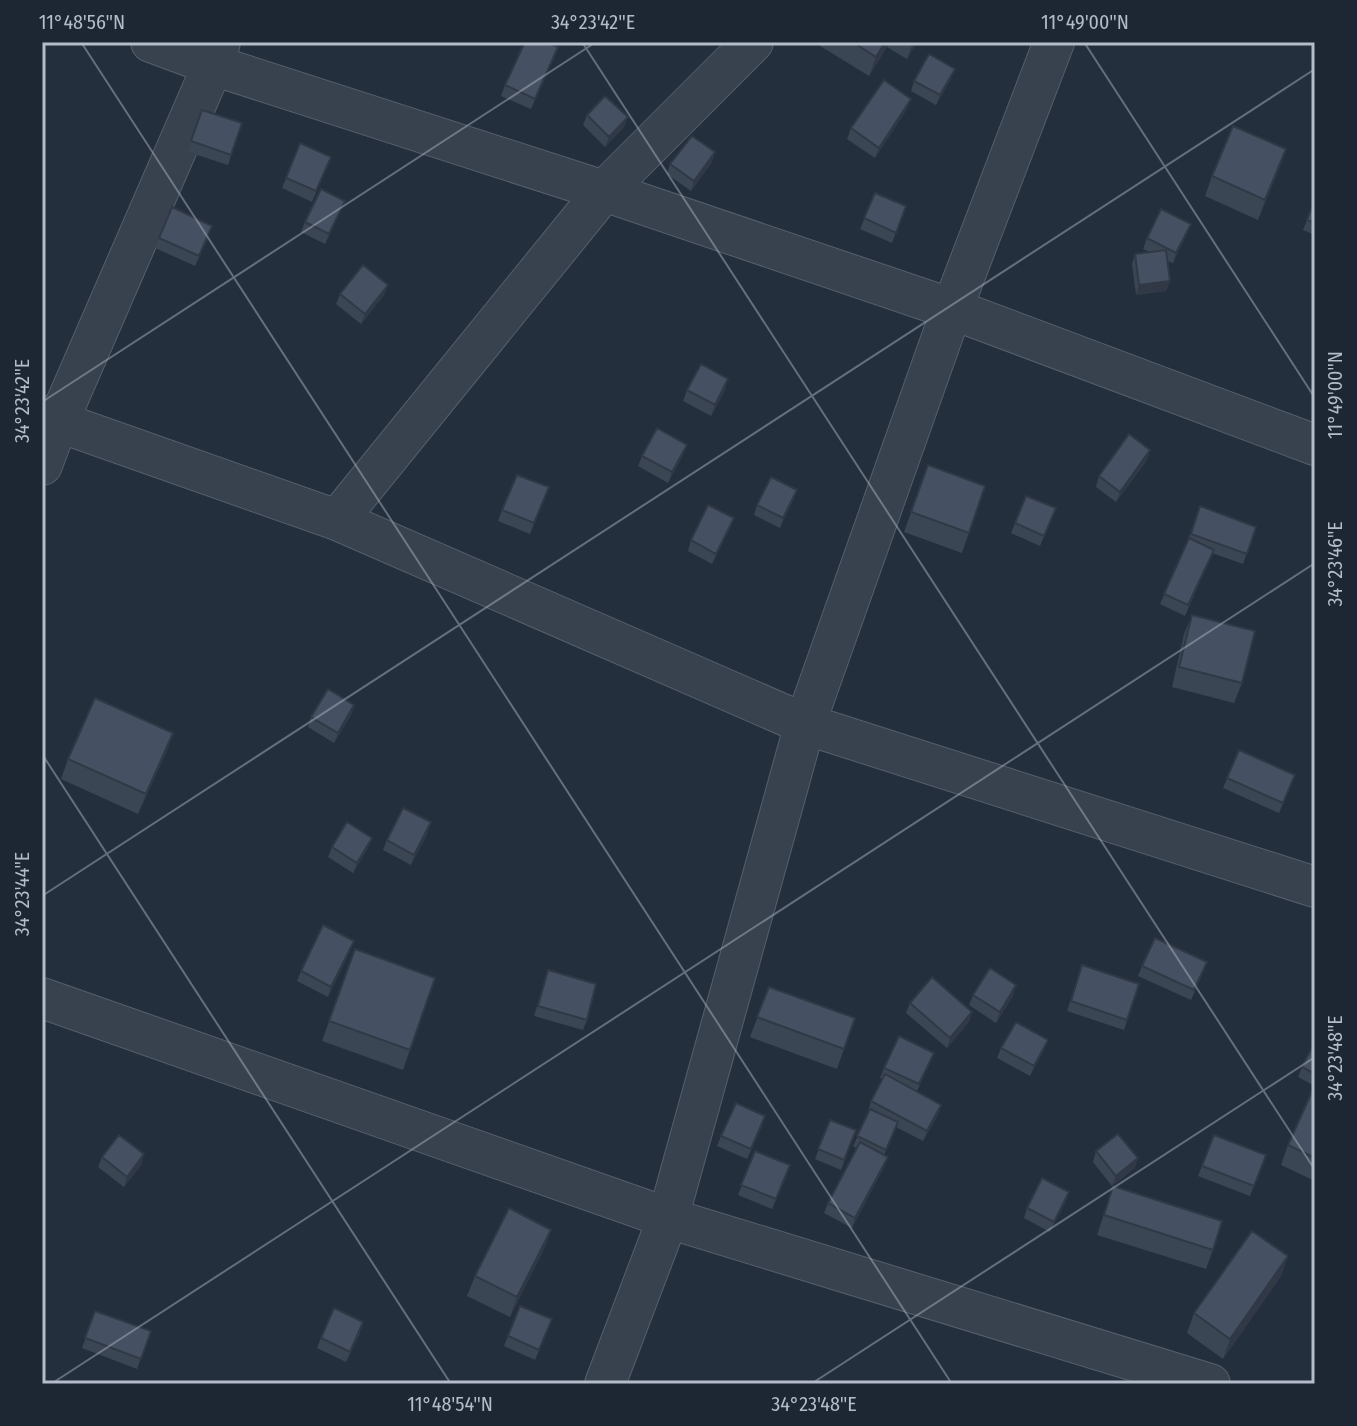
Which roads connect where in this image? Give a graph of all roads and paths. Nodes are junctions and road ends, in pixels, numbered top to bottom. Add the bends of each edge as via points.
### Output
1 (151, 42) edge
2 (753, 42) edge
3 (1054, 42) edge
4 (216, 54) edge
5 (604, 191) junction
6 (952, 309) junction
7 (50, 419) edge
8 (1315, 445) edge
9 (42, 465) edge
10 (337, 520) junction
11 (805, 724) junction
12 (1315, 887) edge
13 (42, 998) edge
14 (668, 1218) junction
15 (605, 1384) edge
16 (1210, 1384) edge

1 - 4 street
2 - 5 street
3 - 6 street
4 - 5 street
4 - 7 street
5 - 6 street
5 - 10 street
6 - 8 street
6 - 11 street
7 - 9 street
7 - 10 street
10 - 11 street
11 - 12 street
11 - 14 street
13 - 14 street
14 - 15 street
14 - 16 street

